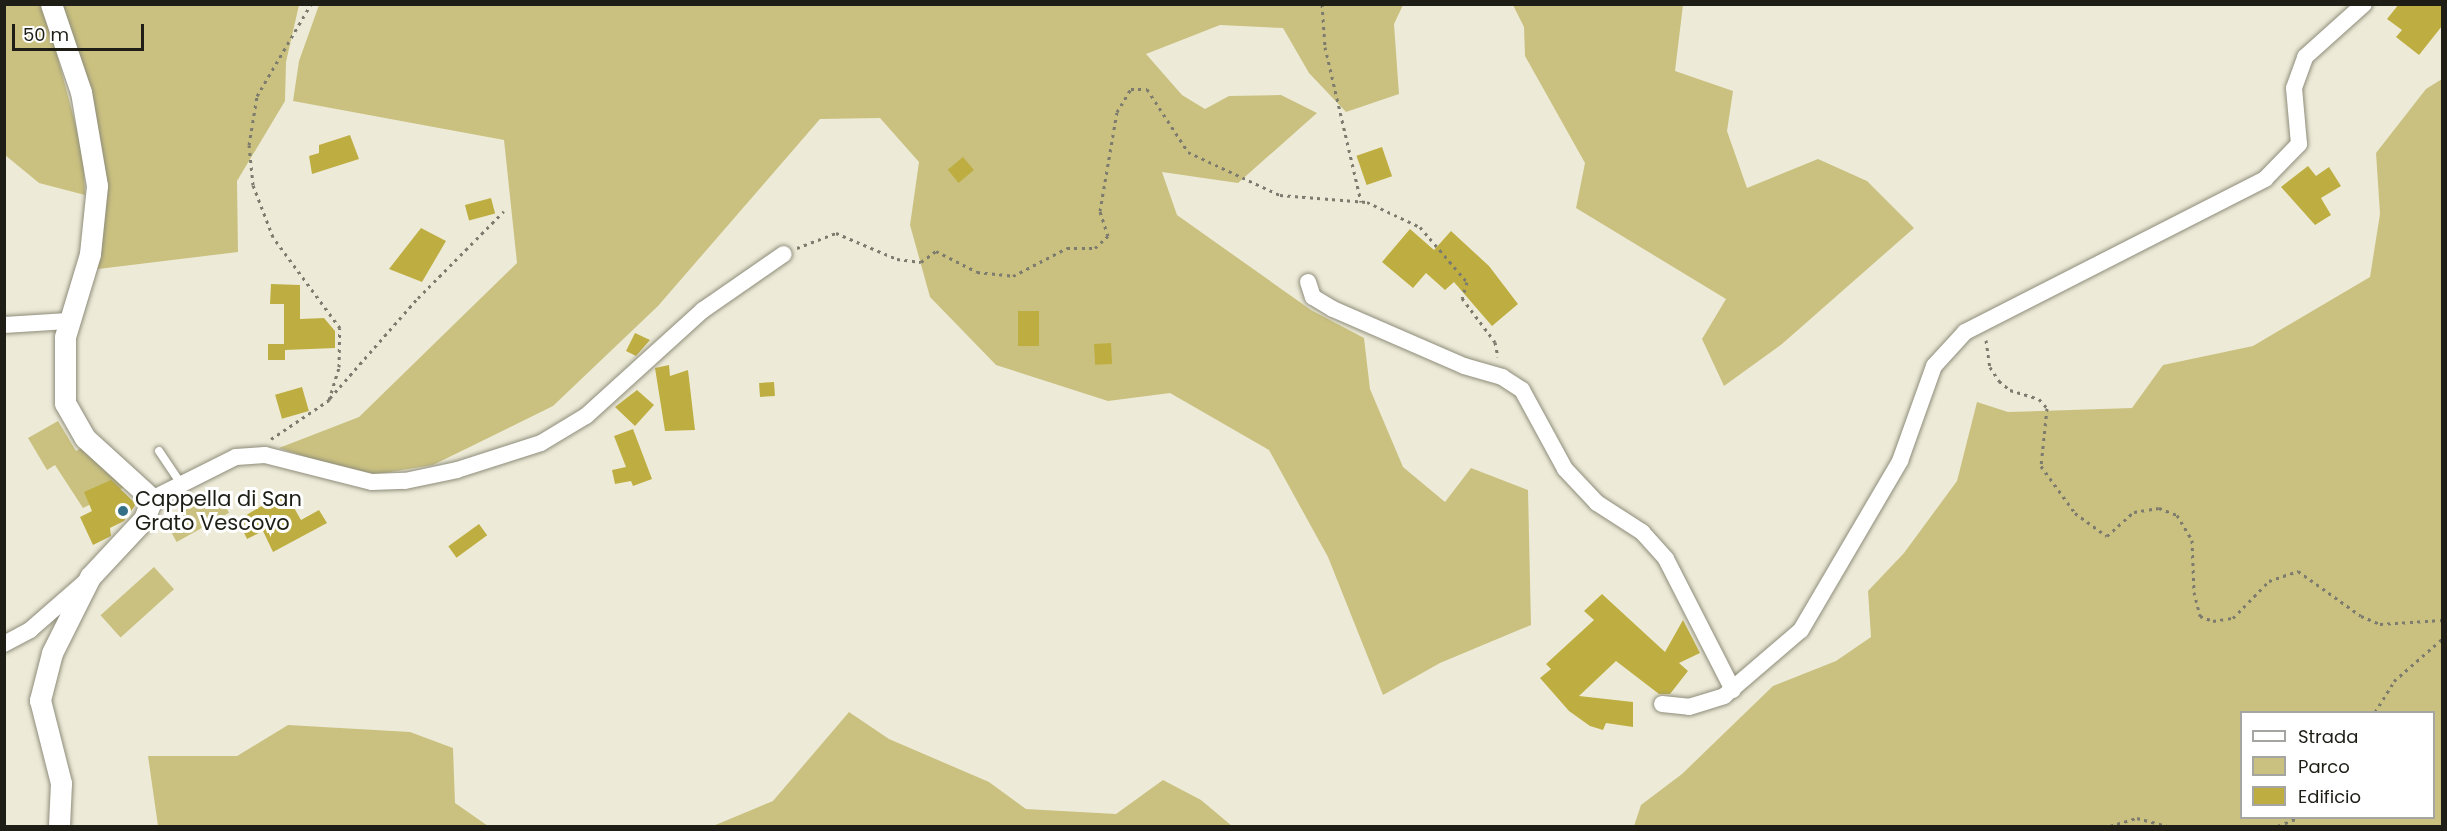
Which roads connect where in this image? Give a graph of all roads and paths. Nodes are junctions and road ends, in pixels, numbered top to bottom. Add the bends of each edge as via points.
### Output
1 (51, 4) edge
2 (311, 4) edge
3 (1322, 4) edge
4 (2364, 4) edge
5 (1361, 202) junction
6 (504, 211) dead end
7 (784, 254) joint
8 (1308, 282) dead end
9 (68, 321) junction
10 (1982, 322) junction
11 (4, 325) edge
12 (1502, 377) junction
13 (329, 399) junction
14 (263, 443) dead end
15 (159, 451) dead end
16 (181, 484) junction
17 (152, 499) junction
18 (90, 577) junction
19 (2442, 620) edge
20 (2442, 639) edge
21 (4, 644) edge
22 (1732, 690) junction
23 (1662, 704) dead end
24 (2376, 711) edge
25 (2296, 819) edge
26 (59, 826) edge
27 (2110, 826) edge
28 (2167, 826) edge
29 (2278, 826) edge

1 - 9 street via 81,92 97,186 90,254
2 - 13 path via 257,96 249,145 253,185 273,237 340,328 339,367
3 - 5 path via 1325,47
4 - 10 street via 2305,57 2294,88 2299,144 2265,179
5 - 7 path via 1280,195 1188,152 1147,89 1131,89 1117,112 1100,211 1108,236 1095,248 1067,248 1013,276 977,272 936,251 921,262 897,259 836,233
5 - 12 path via 1420,227 1459,269 1467,282 1462,298 1495,342
6 - 13 path via 418,297
7 - 16 street via 703,310 586,416 541,443 457,470 405,481 372,482 266,455 236,457
8 - 12 street via 1313,297 1333,309 1464,366
9 - 11 street
9 - 17 street via 62,382 65,403 85,438
10 - 19 path via 1990,367 1999,381 2010,390 2039,399 2047,408 2041,466 2075,513 2107,536 2134,512 2148,508 2168,510 2182,522 2192,540 2194,592 2200,616 2213,621 2233,618 2269,581 2298,571 2361,616 2380,624
10 - 22 street via 1965,332 1934,366 1900,461 1801,630
12 - 22 street via 1522,390 1565,469 1581,488 1642,532 1666,559
13 - 14 path
15 - 16 lane
16 - 17 street
17 - 18 street via 144,519
18 - 21 street via 30,630
18 - 26 street via 52,653 40,700 61,783
20 - 24 path via 2394,681
22 - 23 street via 1689,707
25 - 29 path
27 - 28 path via 2137,818

